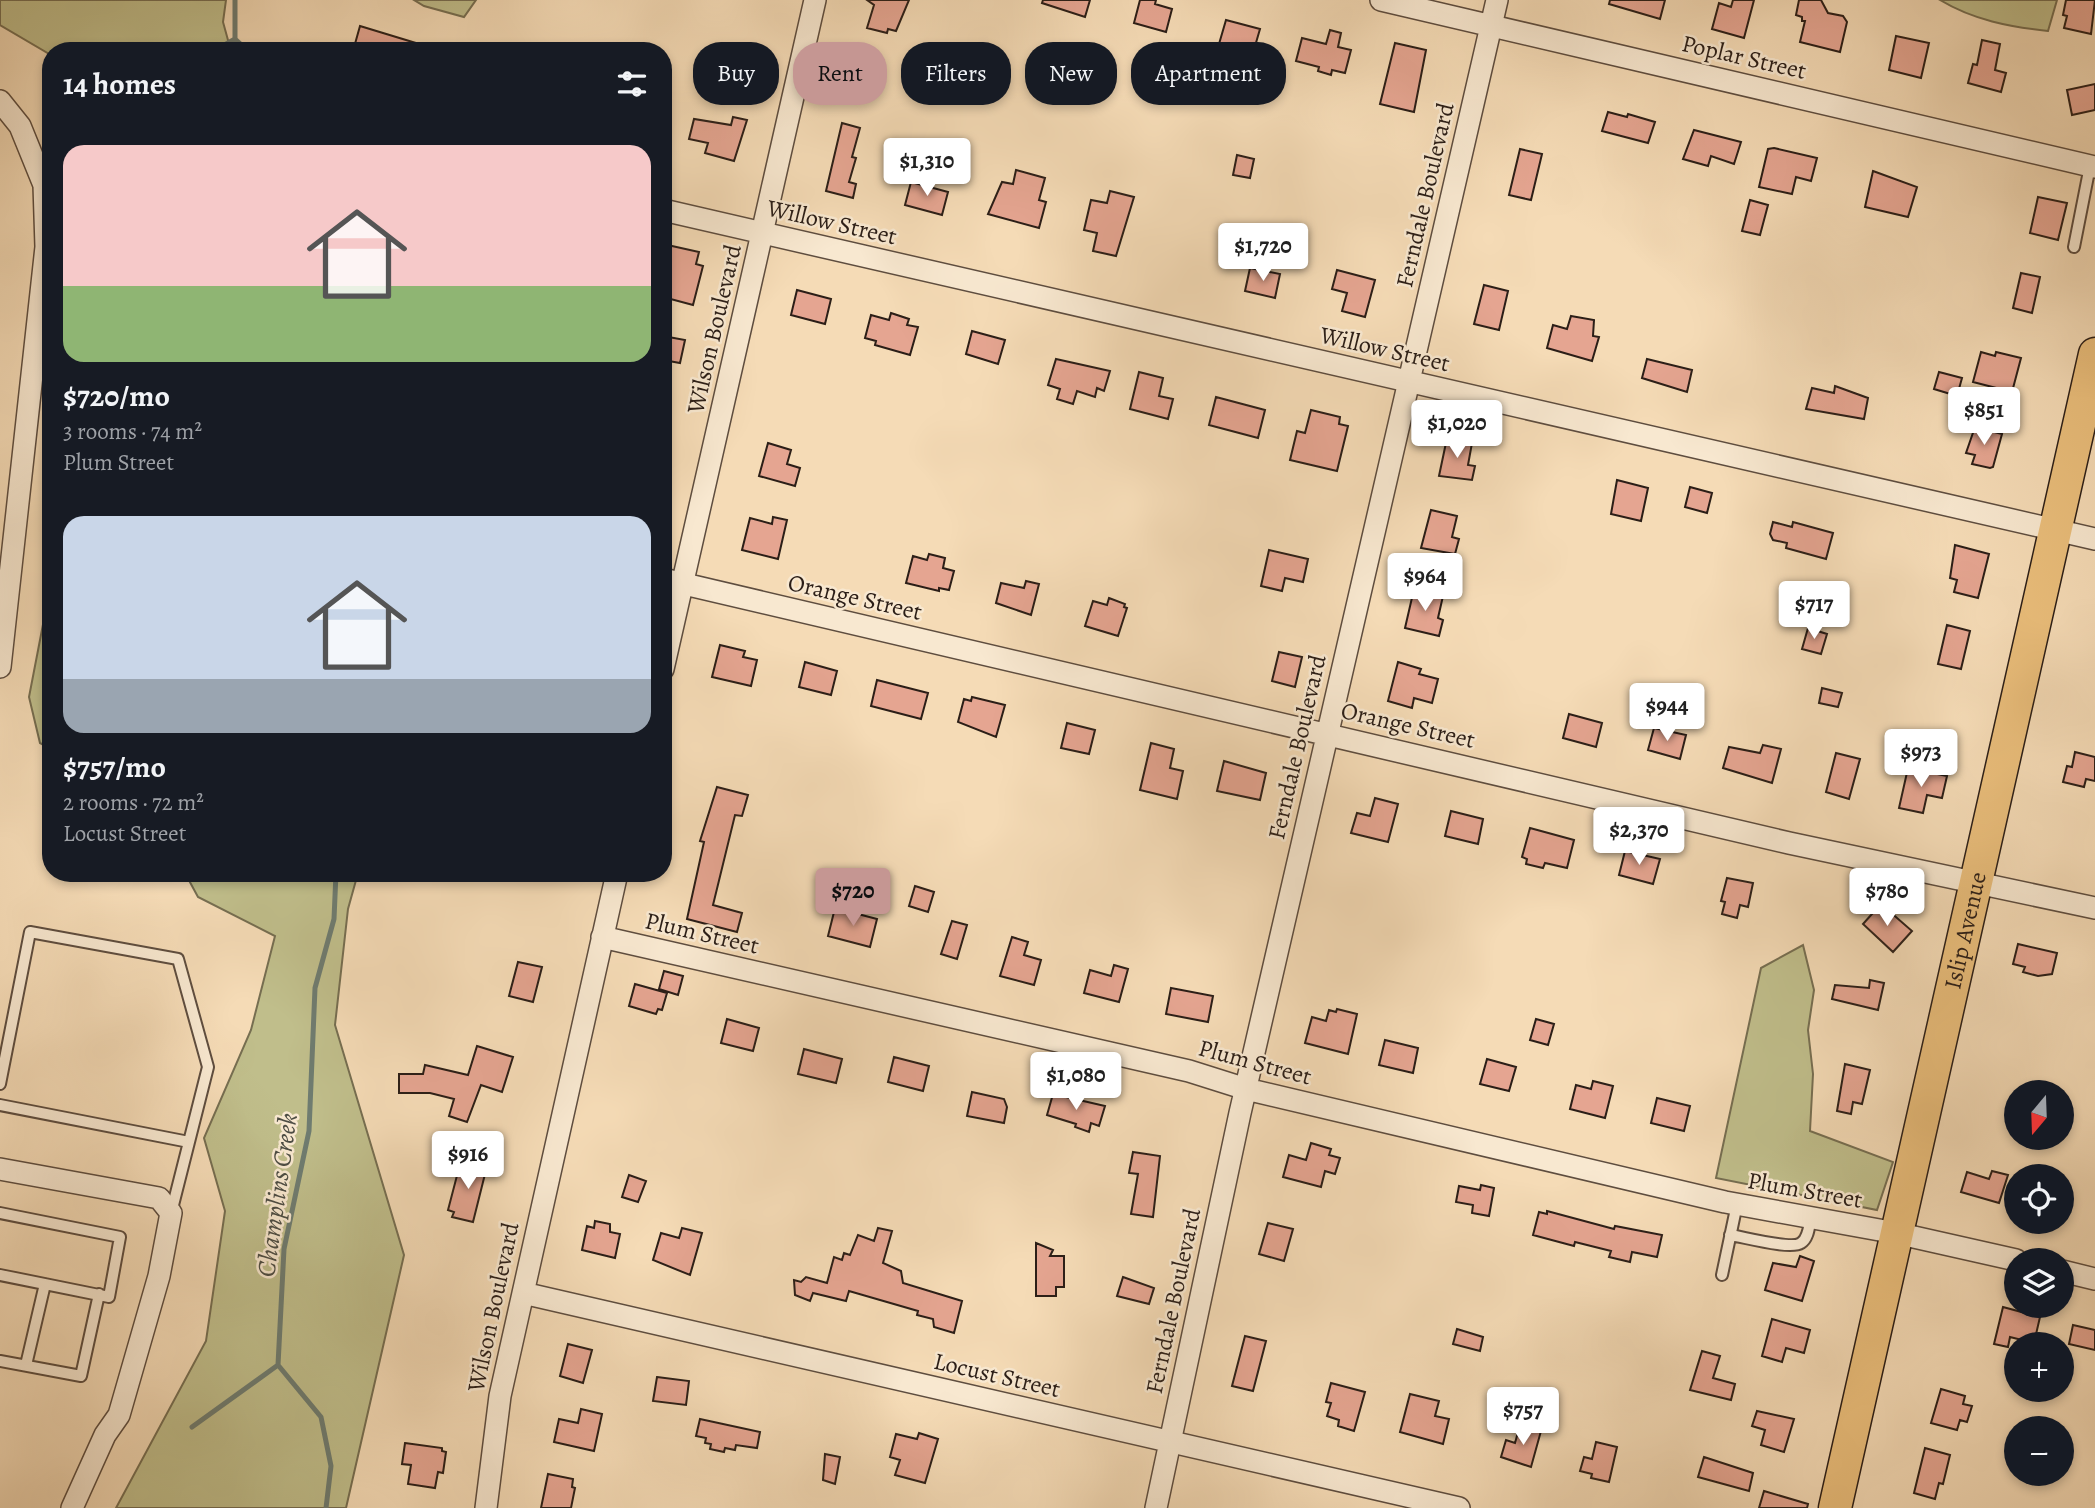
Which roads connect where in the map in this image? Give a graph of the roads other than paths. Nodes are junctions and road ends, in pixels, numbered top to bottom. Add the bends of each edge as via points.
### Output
1 (815, 0) edge
2 (1381, 0) edge
3 (1497, 0) edge
4 (1491, 25) junction
5 (0, 101) edge
6 (2093, 167) edge
7 (42, 180) edge
8 (672, 212) edge
9 (762, 233) junction
10 (2074, 247) dead end
11 (42, 284) edge
12 (2095, 354) edge
13 (1409, 381) junction
14 (2057, 530) junction
15 (2095, 539) edge
16 (673, 581) edge
17 (0, 667) edge
18 (1328, 733) junction
19 (1977, 881) junction
20 (615, 882) edge
21 (2095, 908) edge
22 (602, 937) junction
23 (0, 1084) edge
24 (1246, 1089) junction
25 (0, 1105) edge
26 (189, 1142) junction
27 (0, 1168) edge
28 (1737, 1204) junction
29 (0, 1213) edge
30 (171, 1213) junction
31 (1811, 1217) junction
32 (1896, 1233) junction
33 (1731, 1235) junction
34 (2004, 1257) edge
35 (2074, 1274) edge
36 (0, 1275) edge
37 (1722, 1275) dead end
38 (2095, 1279) edge
39 (45, 1284) junction
40 (523, 1293) junction
41 (99, 1294) junction
42 (0, 1361) edge
43 (26, 1365) junction
44 (1170, 1442) junction
45 (72, 1508) edge
46 (486, 1508) edge
47 (1156, 1508) edge
48 (1459, 1508) edge
49 (1835, 1508) edge

1 - 9 street, Wilson Boulevard
2 - 4 street, Poplar Street
3 - 4 street, Ferndale Boulevard
4 - 6 street, Poplar Street
4 - 13 street, Ferndale Boulevard
5 - 7 street via 20,126
6 - 10 lane
8 - 9 street, Willow Street
9 - 13 street, Willow Street
9 - 16 street, Wilson Boulevard
11 - 17 street
12 - 14 main road, Islip Avenue
13 - 14 street, Willow Street
13 - 18 street, Ferndale Boulevard
14 - 15 street, Willow Street
14 - 19 main road, Islip Avenue
16 - 18 street, Orange Street
18 - 19 street, Orange Street via 1789,843
18 - 24 street, Ferndale Boulevard
19 - 21 street, Orange Street
19 - 32 main road, Islip Avenue
20 - 22 street, Wilson Boulevard
22 - 24 street, Plum Street via 1189,1071
22 - 40 street, Wilson Boulevard
23 - 26 lane via 30,932 178,959 208,1067
24 - 28 street, Plum Street
24 - 44 street, Ferndale Boulevard
25 - 26 lane
26 - 30 lane
27 - 30 street via 159,1198
28 - 31 street, Plum Street
28 - 33 lane
29 - 41 lane via 120,1237 109,1297
30 - 45 street via 159,1276 120,1415
31 - 32 street, Plum Street
31 - 33 lane via 1801,1244
32 - 34 street, Plum Street
32 - 49 main road, Islip Avenue
33 - 37 lane
35 - 38 street
36 - 39 lane
39 - 41 lane
39 - 43 lane
40 - 44 street, Locust Street
40 - 46 street, Wilson Boulevard via 500,1396
41 - 43 lane via 81,1377
42 - 43 lane
44 - 47 street, Ferndale Boulevard
44 - 48 street, Locust Street

